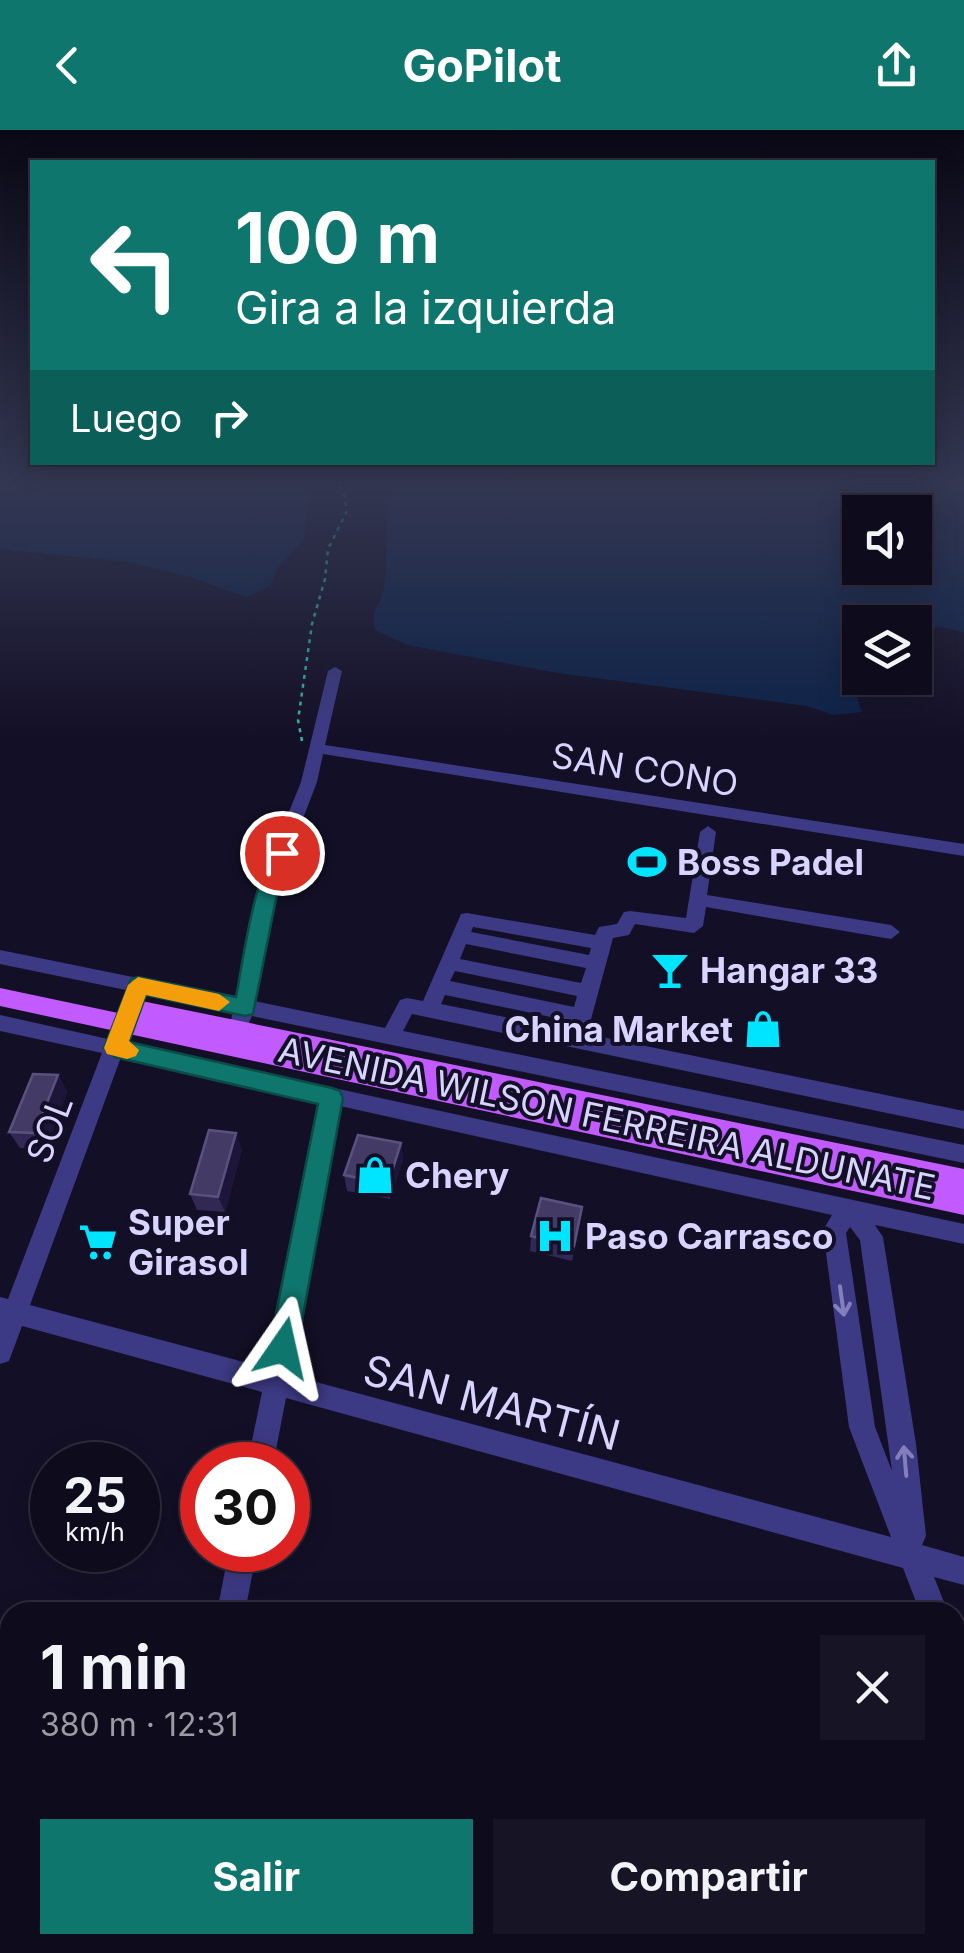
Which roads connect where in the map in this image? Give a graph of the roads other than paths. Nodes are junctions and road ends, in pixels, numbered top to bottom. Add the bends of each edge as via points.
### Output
1 (336, 671) dead end
2 (316, 748) junction
3 (708, 832) dead end
4 (964, 850) edge
5 (700, 900) junction
6 (891, 932) dead end
7 (597, 953) junction
8 (0, 956) edge
9 (447, 963) junction
10 (0, 980) edge
11 (438, 986) junction
12 (587, 991) junction
13 (0, 997) edge
14 (432, 1011) junction
15 (127, 1016) junction
16 (581, 1016) junction
17 (241, 1018) junction
18 (0, 1023) edge
19 (390, 1036) junction
20 (574, 1040) junction
21 (422, 1044) junction
22 (690, 1064) junction
23 (686, 1097) junction
24 (332, 1098) junction
25 (964, 1120) edge
26 (964, 1154) edge
27 (845, 1156) junction
28 (964, 1181) edge
29 (964, 1204) edge
30 (852, 1210) junction
31 (964, 1234) edge
32 (8, 1310) edge
33 (0, 1352) edge
34 (276, 1383) junction
35 (264, 1442) edge
36 (914, 1558) junction
37 (964, 1571) edge
38 (239, 1572) edge
39 (233, 1602) edge
40 (930, 1602) edge

1 - 2 street
2 - 4 street, SAN CONO
2 - 17 street via 268,889
3 - 5 street
5 - 6 street
5 - 7 street via 694,926 630,917 623,930 605,932
7 - 9 street via 458,936
7 - 12 street
8 - 15 street, AVENIDA WILSON FERREIRA ALDUNATE
9 - 11 street
9 - 12 street
10 - 15 main road, AVENIDA WILSON FERREIRA ALDUNATE
11 - 14 street
11 - 16 street
12 - 16 street
13 - 15 main road, AVENIDA WILSON FERREIRA ALDUNATE
14 - 19 street via 403,1007
14 - 20 street
14 - 21 street
15 - 17 main road, AVENIDA WILSON FERREIRA ALDUNATE
15 - 18 street, AVENIDA WILSON FERREIRA ALDUNATE
15 - 24 street, AVENIDA WILSON FERREIRA ALDUNATE
15 - 27 main road, AVENIDA WILSON FERREIRA ALDUNATE
15 - 32 street, SOL
16 - 20 street
17 - 19 street, AVENIDA WILSON FERREIRA ALDUNATE
17 - 27 main road, AVENIDA WILSON FERREIRA ALDUNATE
19 - 21 street, AVENIDA WILSON FERREIRA ALDUNATE
20 - 22 street
21 - 23 street, AVENIDA WILSON FERREIRA ALDUNATE
22 - 23 street
22 - 25 street
23 - 27 street, AVENIDA WILSON FERREIRA ALDUNATE
24 - 30 street, AVENIDA WILSON FERREIRA ALDUNATE
24 - 34 street
26 - 27 street, AVENIDA WILSON FERREIRA ALDUNATE
27 - 28 main road, AVENIDA WILSON FERREIRA ALDUNATE
27 - 29 main road, AVENIDA WILSON FERREIRA ALDUNATE
27 - 30 street
30 - 31 street, AVENIDA WILSON FERREIRA ALDUNATE
36 -> 30 street via 904,1444 871,1238
30 -> 36 street via 834,1230 862,1427
32 - 33 street, SOL
32 - 34 street, SAN MARTÍN
34 - 35 street
34 - 36 street, SAN MARTÍN
36 - 37 street, SAN MARTÍN
36 - 40 street
38 - 39 street

